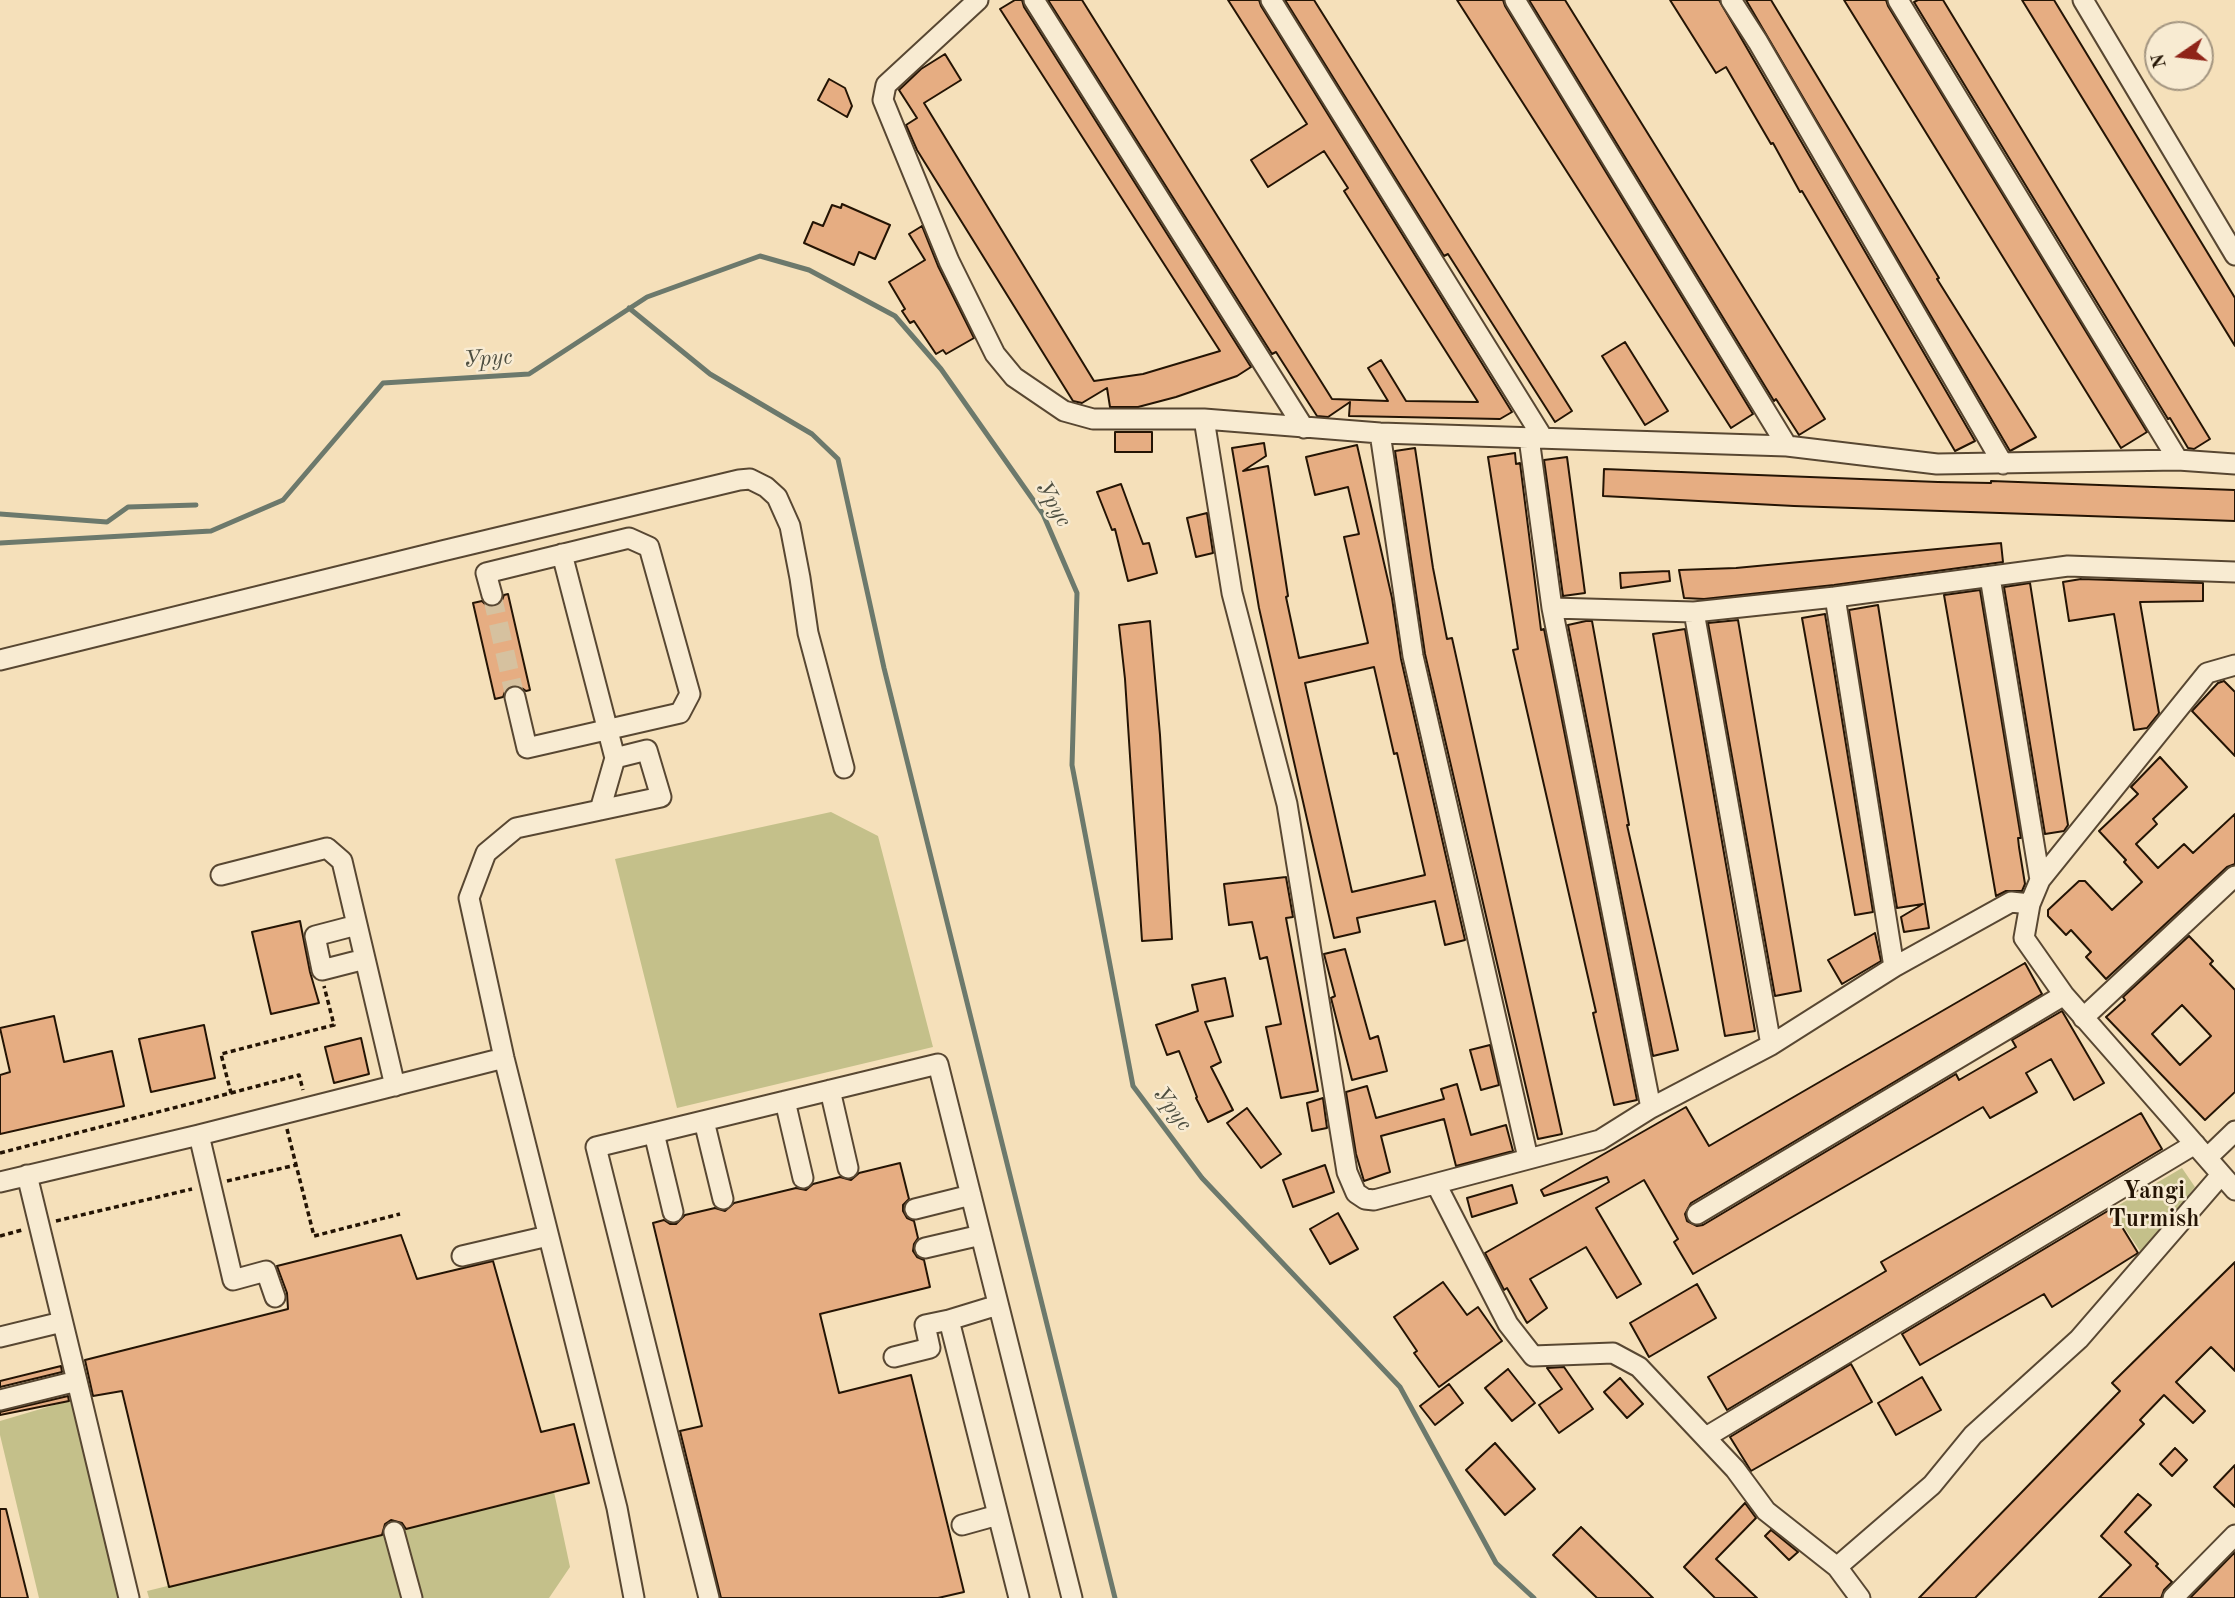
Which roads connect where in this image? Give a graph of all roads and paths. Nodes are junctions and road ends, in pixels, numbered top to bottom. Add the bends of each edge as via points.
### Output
1 (978, 0) edge
2 (1034, 0) edge
3 (1271, 0) edge
4 (1515, 0) edge
5 (1731, 0) edge
6 (1898, 0) edge
7 (2083, 0) edge
8 (2235, 255) edge
9 (1204, 419) junction
10 (1304, 428) junction
11 (1380, 433) junction
12 (1536, 438) junction
13 (1787, 446) junction
14 (2178, 460) junction
15 (2003, 464) junction
16 (2235, 464) edge
17 (562, 554) junction
18 (2235, 572) edge
19 (1990, 577) junction
20 (492, 595) tunnel mouth
21 (1835, 597) junction
22 (1552, 608) junction
23 (1695, 612) junction
24 (0, 660) edge
25 (2235, 665) edge
26 (515, 697) tunnel mouth
27 (608, 729) junction
28 (615, 758) junction
29 (844, 768) dead end
30 (600, 810) junction
31 (221, 874) dead end
32 (2235, 876) edge
33 (2040, 880) junction
34 (2030, 904) junction
35 (357, 925) junction
36 (365, 959) junction
37 (1895, 967) junction
38 (321, 974) dead end
39 (2064, 995) junction
40 (2083, 1018) junction
41 (1771, 1045) junction
42 (504, 1058) junction
43 (395, 1086) junction
44 (830, 1090) junction
45 (231, 1093) junction
46 (785, 1101) junction
47 (307, 1108) junction
48 (1651, 1108) junction
49 (283, 1114) junction
50 (704, 1121) junction
51 (2235, 1131) edge
52 (654, 1133) junction
53 (199, 1135) junction
54 (2201, 1151) junction
55 (0, 1153) edge
56 (1528, 1158) junction
57 (296, 1165) junction
58 (848, 1168) dead end
59 (27, 1175) junction
60 (2221, 1175) junction
61 (803, 1178) dead end
62 (0, 1182) edge
63 (1436, 1184) junction
64 (211, 1185) junction
65 (2235, 1190) edge
66 (971, 1195) junction
67 (723, 1199) dead end
68 (915, 1209) dead end
69 (673, 1212) dead end
70 (400, 1214) dead end
71 (1697, 1214) dead end
72 (39, 1225) junction
73 (981, 1235) junction
74 (0, 1236) edge
75 (548, 1236) junction
76 (925, 1248) dead end
77 (463, 1256) dead end
78 (275, 1297) dead end
79 (998, 1305) junction
80 (949, 1320) junction
81 (62, 1322) junction
82 (0, 1337) edge
83 (894, 1357) dead end
84 (77, 1381) junction
85 (0, 1400) edge
86 (1706, 1437) junction
87 (999, 1515) junction
88 (962, 1525) dead end
89 (394, 1532) dead end
90 (2235, 1535) edge
91 (1837, 1567) junction
92 (130, 1598) edge
93 (412, 1598) edge
94 (634, 1598) edge
95 (709, 1598) edge
96 (1019, 1598) edge
97 (1072, 1598) edge
98 (1860, 1598) edge
99 (2174, 1598) edge

1 - 9 street via 886,85 883,100 949,261 995,354 1014,377 1064,411 1093,419
2 - 10 street
3 - 12 street
4 - 13 street
5 - 15 street
6 - 14 street
7 - 8 street
9 - 10 street
9 - 63 street via 1232,593 1287,804 1350,1183 1356,1193 1374,1200
10 - 11 street
11 - 12 street
11 - 56 street via 1413,656
12 - 13 street
12 - 22 street
13 - 15 street via 1937,464
14 - 15 street
14 - 16 street
17 - 20 street via 486,573
17 - 27 street
17 - 27 street via 629,538 649,547 690,694 680,713
18 - 19 street via 2068,566
19 - 21 street
19 - 33 street
21 - 23 street
21 - 37 street
22 - 23 street
22 - 48 street
23 - 41 street
24 - 29 street via 750,479 777,497 790,526 808,633
25 - 33 street via 2207,673
26 - 27 street via 527,748
27 - 28 street
28 - 30 street
28 - 30 street via 647,750 661,797
30 - 42 street via 516,828 486,853 469,898
31 - 35 street via 327,848 342,861
32 - 40 street
33 - 34 street
34 - 37 street via 2011,902
34 - 39 street via 2024,939
35 - 36 street
35 - 36 street via 315,936 323,970
36 - 43 street
37 - 41 street
38 - 45 path via 334,1025 221,1054
39 - 40 street
39 - 71 street
40 - 54 street
41 - 48 street
42 - 43 street
42 - 75 street
43 - 47 street
44 - 46 street
44 - 58 street
44 - 66 street via 938,1064
45 - 47 path via 299,1075
45 - 55 path
46 - 50 street
46 - 61 street
47 - 49 street
48 - 56 street via 1600,1140
49 - 53 street
49 - 57 path
50 - 52 street
50 - 67 street
51 - 54 street
52 - 69 street
52 - 95 street via 596,1147
53 - 59 street
53 - 64 street
54 - 60 street
54 - 86 street
56 - 63 street
57 - 64 path
57 - 70 path via 314,1236
59 - 62 street
59 - 72 street
60 - 65 street
60 - 91 street via 2079,1339 1973,1435 1932,1485
63 - 86 street via 1508,1324 1533,1356 1613,1353 1639,1367
64 - 72 path
64 - 78 street via 233,1280 266,1271
66 - 68 street
66 - 73 street
72 - 74 path
72 - 81 street
73 - 76 street
73 - 79 street
75 - 77 street
75 - 94 street via 617,1508
79 - 80 street
79 - 97 street
80 - 83 street via 925,1325 930,1348
80 - 87 street
81 - 82 street
81 - 84 street
84 - 85 street
84 - 92 street
86 - 91 street via 1766,1511
87 - 88 street
87 - 96 street
89 - 93 street
90 - 99 street
91 - 98 street

